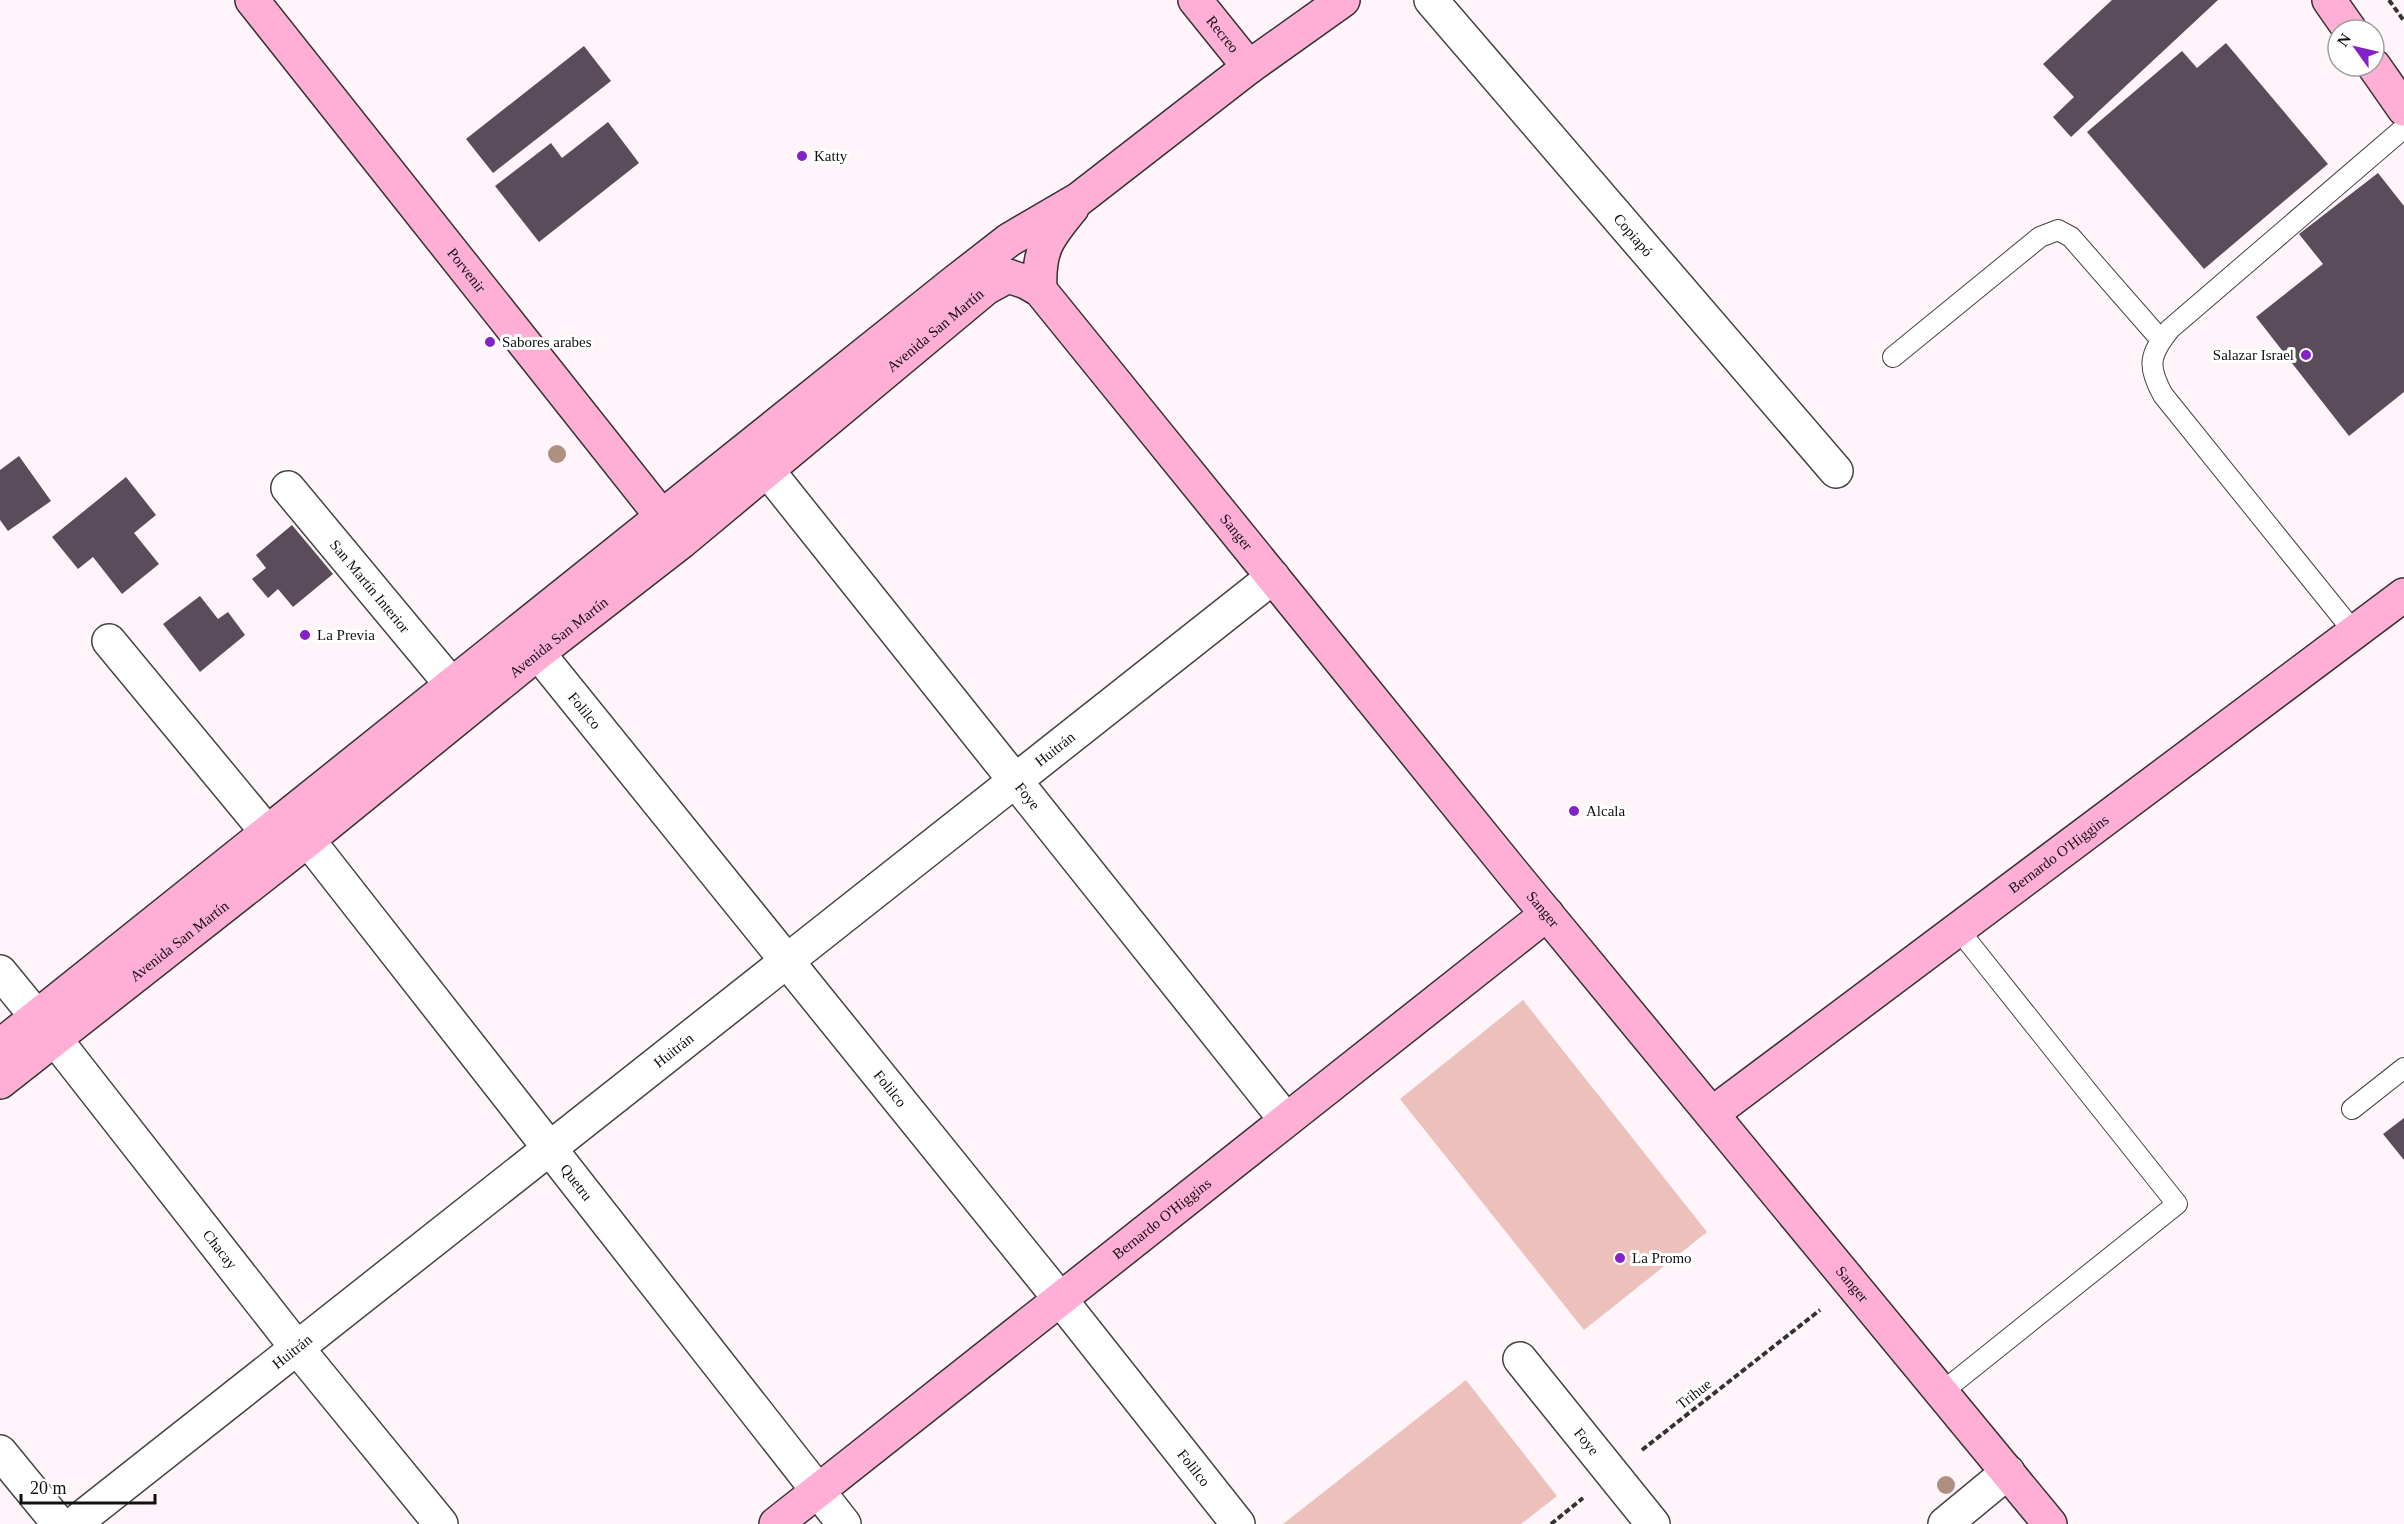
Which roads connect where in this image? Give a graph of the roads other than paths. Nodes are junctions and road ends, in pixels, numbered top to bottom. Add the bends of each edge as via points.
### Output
1 (252, 0) edge
2 (1195, 0) edge
3 (1343, 0) edge
4 (1431, 0) edge
5 (2329, 0) edge
6 (2341, 18) edge
7 (1249, 67) junction
8 (2382, 78) edge
9 (2404, 110) edge
10 (2404, 128) edge
11 (1079, 199) junction
12 (1040, 290) junction
13 (2161, 340) junction
14 (1893, 357) dead end
15 (768, 471) junction
16 (1836, 471) dead end
17 (288, 488) dead end
18 (662, 515) junction
19 (681, 542) junction
20 (1273, 577) junction
21 (2404, 595) edge
22 (2354, 632) junction
23 (109, 641) dead end
24 (538, 653) junction
25 (452, 684) junction
26 (1015, 782) junction
27 (267, 832) junction
28 (308, 840) junction
29 (1547, 914) junction
30 (1958, 929) junction
31 (786, 963) junction
32 (0, 972) edge
33 (46, 1028) junction
34 (0, 1046) edge
35 (2404, 1068) edge
36 (0, 1082) edge
37 (2352, 1108) dead end
38 (1713, 1113) junction
39 (1286, 1120) junction
40 (550, 1149) junction
41 (1060, 1299) junction
42 (297, 1348) junction
43 (1520, 1359) dead end
44 (1942, 1392) junction
45 (0, 1452) edge
46 (2008, 1472) junction
47 (818, 1491) junction
48 (59, 1524) edge
49 (74, 1524) edge
50 (441, 1524) edge
51 (776, 1524) edge
52 (844, 1524) edge
53 (1238, 1524) edge
54 (1653, 1524) edge
55 (1945, 1524) edge
56 (2050, 1524) edge

1 - 18 main road, Porvenir
2 - 7 main road, Recreo
3 - 7 main road, Avenida San Martín
4 - 16 street, Copiapó
5 - 6 main road
7 - 11 main road, Avenida San Martín
8 - 9 main road
10 - 13 lane
11 - 12 main road, Avenida San Martín via 1051,233 1042,253
11 - 18 main road, Avenida San Martín via 1009,240
12 - 15 main road, Avenida San Martín via 1008,276 986,288
12 - 20 main road, Sanger
13 - 14 lane via 2071,237 2058,230 2040,237
13 - 22 lane via 2152,357 2152,375 2163,396
15 - 19 main road, Avenida San Martín
15 - 26 street, Foye
17 - 25 street, San Martín Interior
18 - 19 main road, Porvenir
18 - 25 main road, Avenida San Martín
19 - 24 main road, Avenida San Martín
20 - 26 street, Huitrán
20 - 29 main road, Sanger
21 - 22 main road, Bernardo O'Higgins
22 - 30 main road, Bernardo O'Higgins
23 - 27 street
24 - 28 main road, Avenida San Martín
24 - 31 street, Folilco
25 - 27 main road, Avenida San Martín
26 - 31 street, Huitrán
26 - 39 street, Foye
27 - 33 main road, Avenida San Martín
28 - 33 main road, Avenida San Martín
28 - 40 street, Quetru
29 - 38 main road, Sanger
29 - 39 main road, Bernardo O'Higgins
30 - 38 main road, Bernardo O'Higgins
30 - 44 lane via 2177,1203
31 - 40 street, Huitrán
31 - 41 street, Folilco
32 - 33 street, Chacay
33 - 34 main road, Avenida San Martín
33 - 36 main road, Avenida San Martín
33 - 42 street, Chacay
35 - 37 lane
38 - 44 main road, Sanger
39 - 41 main road, Bernardo O'Higgins
40 - 42 street, Huitrán
40 - 47 street, Quetru
41 - 47 main road, Bernardo O'Higgins
41 - 53 street, Folilco
42 - 49 street, Huitrán
42 - 50 street, Chacay
43 - 54 street, Foye
44 - 46 main road, Sanger
45 - 48 street
46 - 55 street
46 - 56 main road, Sanger
47 - 51 main road, Bernardo O'Higgins
47 - 52 street, Quetru

